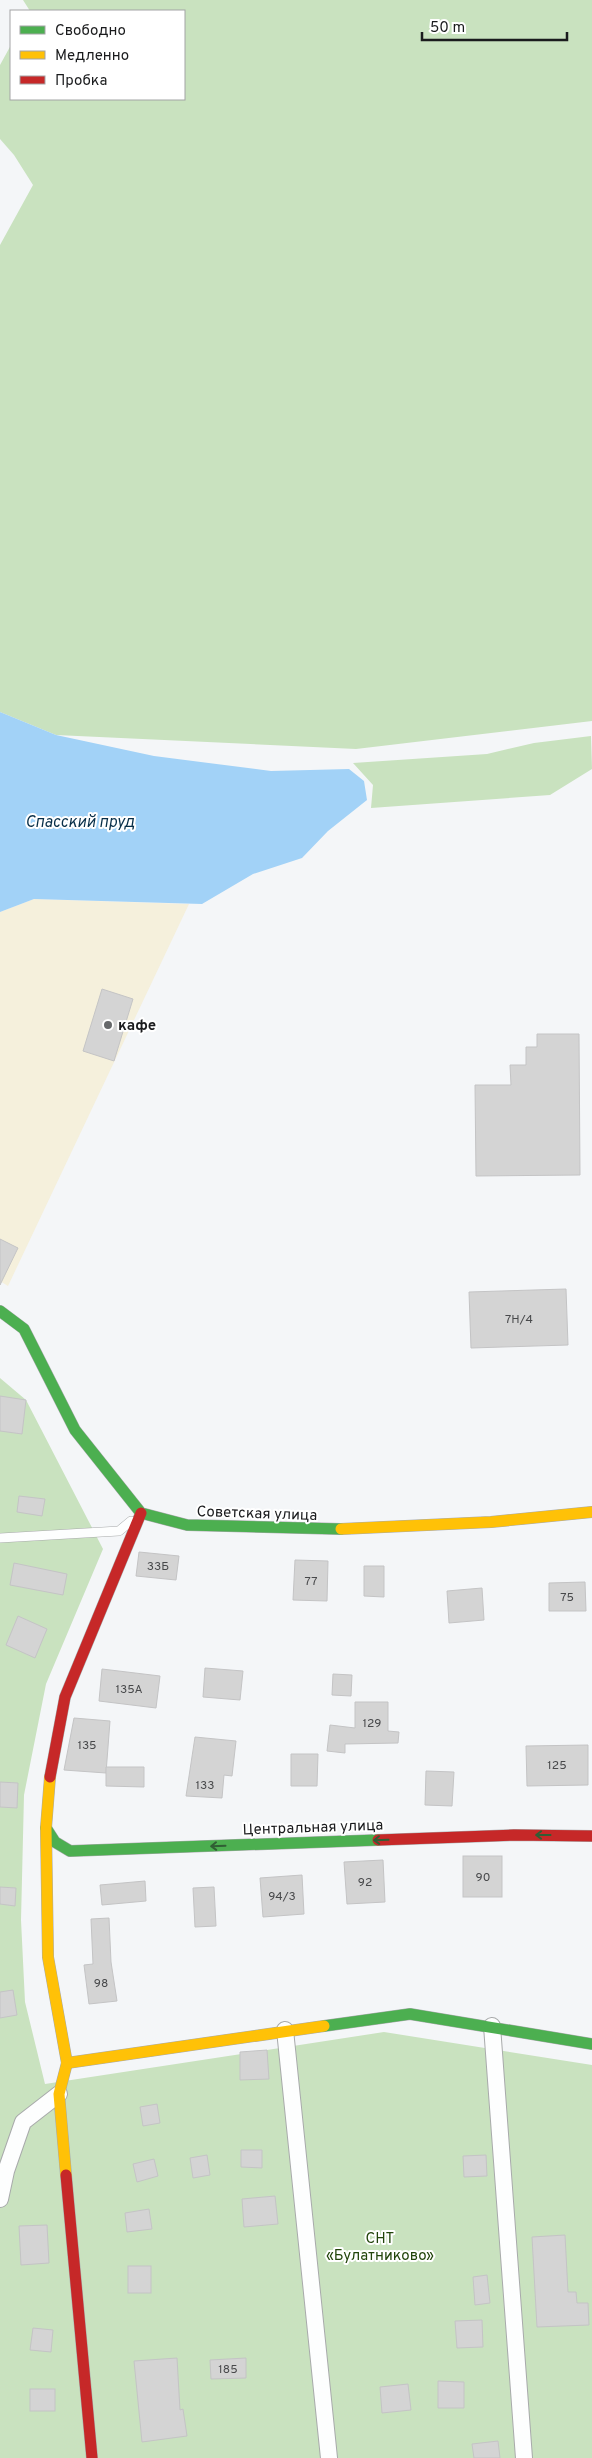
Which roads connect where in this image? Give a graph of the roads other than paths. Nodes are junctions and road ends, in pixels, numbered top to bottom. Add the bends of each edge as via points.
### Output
1 (0, 1311) edge
2 (592, 1512) edge
3 (142, 1513) junction
4 (0, 1538) edge
5 (46, 1828) junction
6 (592, 1836) edge
7 (492, 2026) junction
8 (285, 2030) junction
9 (592, 2044) edge
10 (67, 2063) junction
11 (59, 2094) junction
12 (0, 2199) edge
13 (92, 2458) edge
14 (329, 2458) edge
15 (524, 2458) edge

1 - 3 street via 24,1329 75,1430
2 - 3 street, Советская улица via 491,1522 324,1530 187,1525
3 - 4 lane via 119,1530
3 - 5 street via 65,1697 51,1768
6 -> 5 street, Центральная улица via 514,1835 70,1851 55,1842
5 - 10 street via 48,1957
7 - 8 street via 410,2014
7 - 9 street
7 - 15 street
8 - 10 street
8 - 14 street
10 - 11 street
11 - 12 street via 22,2122
11 - 13 street

